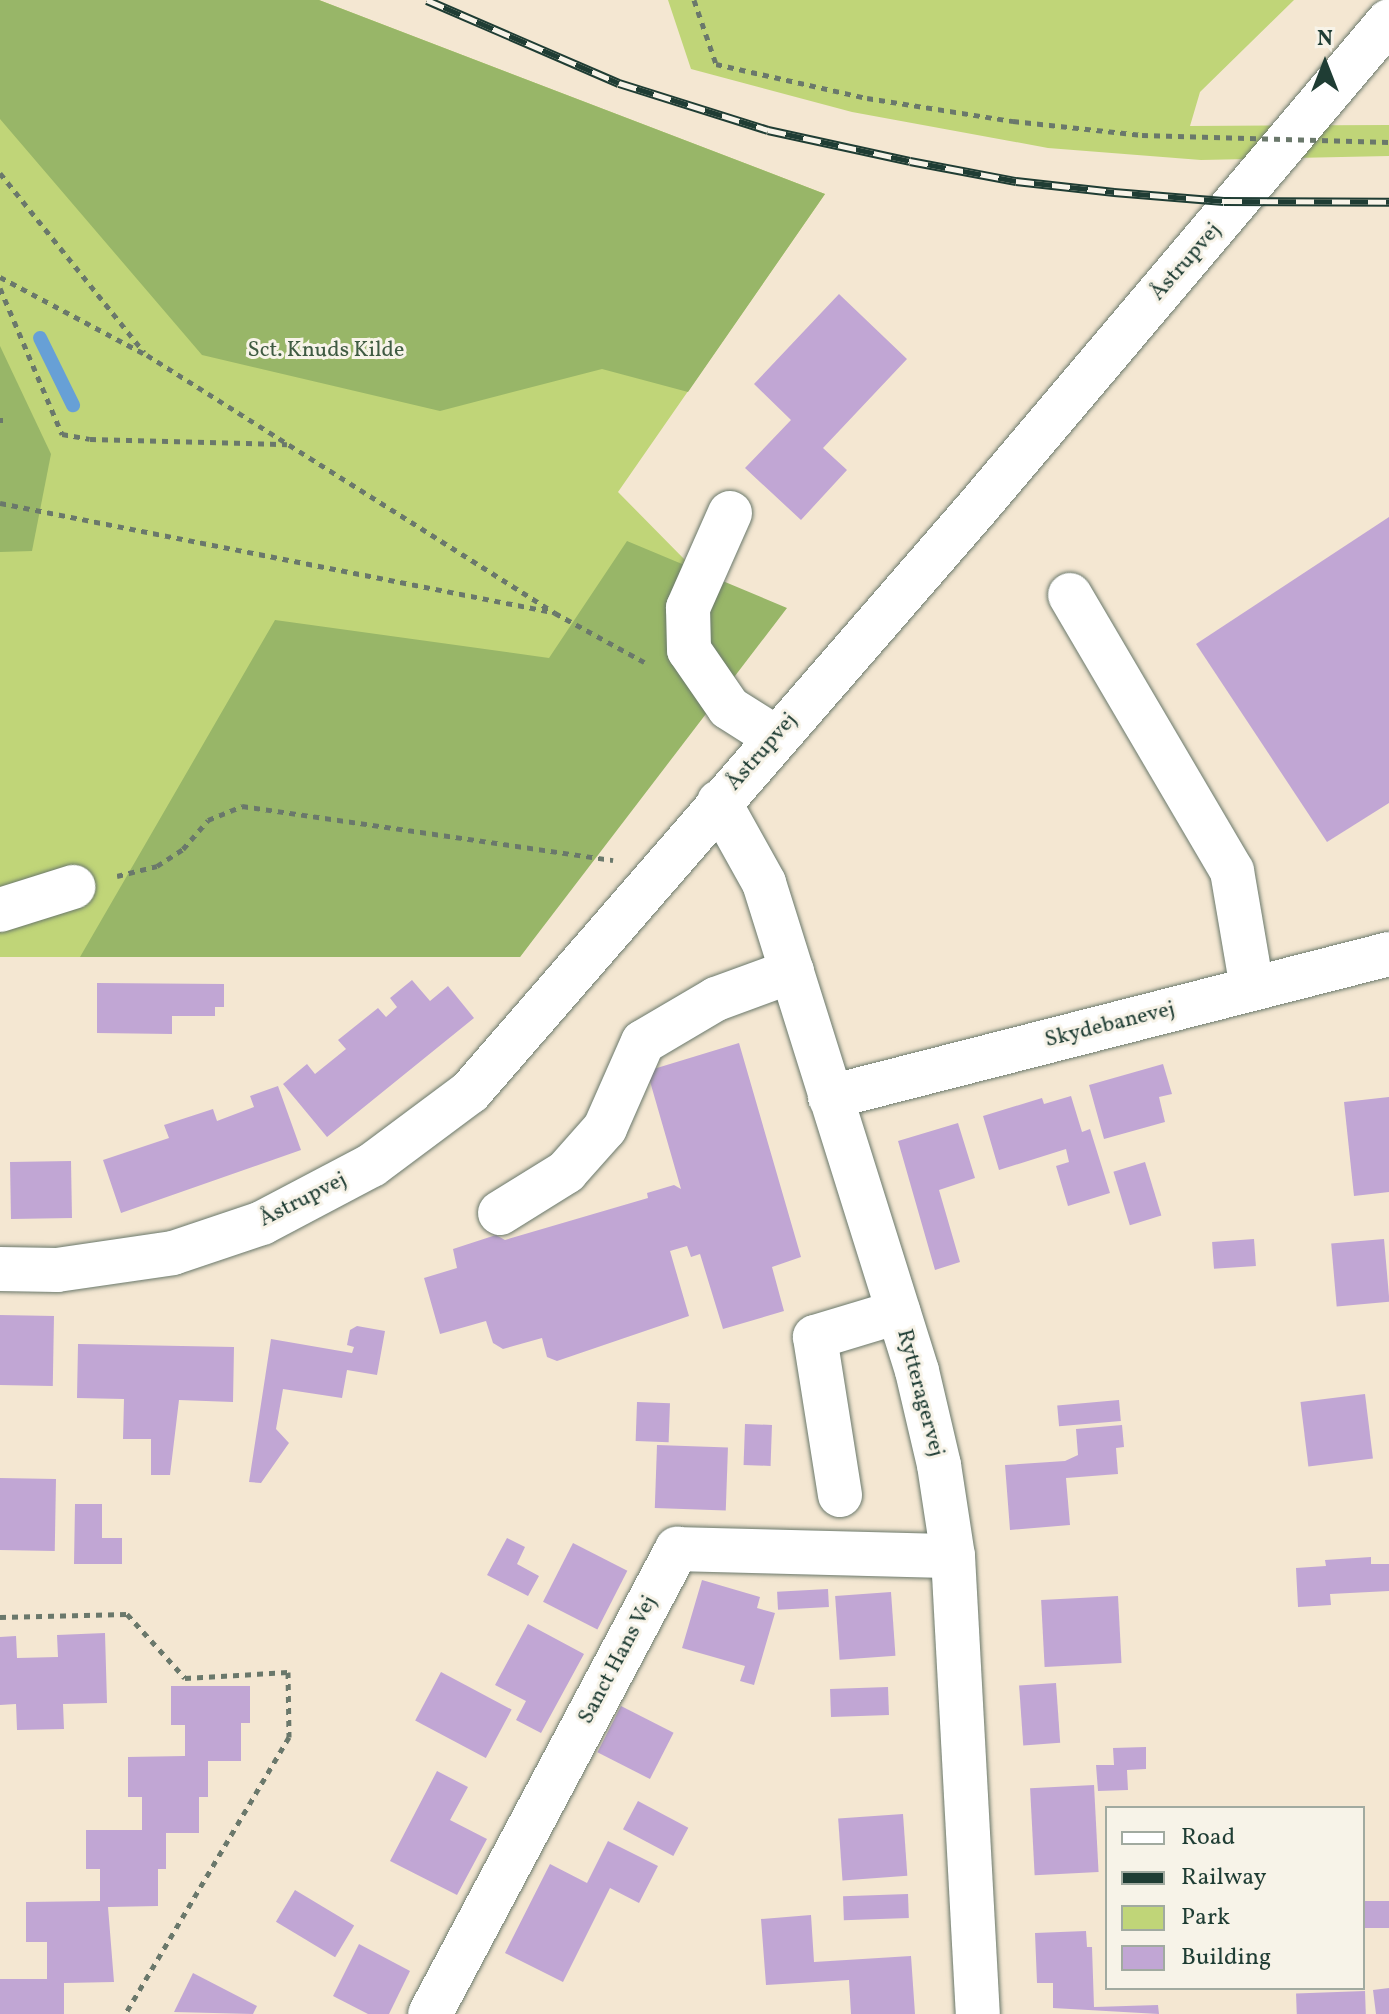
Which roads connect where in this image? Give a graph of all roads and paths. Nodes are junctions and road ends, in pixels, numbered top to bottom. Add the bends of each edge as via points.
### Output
1 (694, 0) edge
2 (1389, 21) edge
3 (1389, 142) edge
4 (0, 173) edge
5 (0, 277) edge
6 (0, 288) edge
7 (147, 355) junction
8 (290, 444) junction
9 (0, 503) edge
10 (730, 513) dead end
11 (1070, 595) dead end
12 (555, 613) junction
13 (649, 665) dead end
14 (775, 737) junction
15 (719, 802) junction
16 (663, 867) junction
17 (73, 887) joint
18 (0, 910) edge
19 (1389, 954) edge
20 (792, 971) junction
21 (1252, 988) junction
22 (830, 1097) junction
23 (500, 1213) dead end
24 (0, 1269) edge
25 (898, 1312) junction
26 (840, 1495) dead end
27 (953, 1556) junction
28 (0, 1617) edge
29 (125, 2014) edge
30 (430, 2014) edge
31 (978, 2014) edge

1 - 3 path, bridge via 716,64 867,98 1013,121 1171,137
2 - 14 street, Åstrupvej via 977,508
4 - 7 path
5 - 7 path
6 - 8 path via 62,434
7 - 8 path
8 - 12 path
9 - 12 path
10 - 14 street via 688,608 689,650 729,708
11 - 21 street via 1232,871
12 - 13 path
14 - 15 street, Åstrupvej
15 - 16 street, Åstrupvej
15 - 20 street, Rytteragervej via 764,883
16 - 17 path via 242,806 208,820 183,849 157,866
16 - 24 street, Åstrupvej via 470,1092 372,1165 262,1223 173,1253 57,1270
17 - 18 street
19 - 21 street, Skydebanevej
20 - 22 street, Rytteragervej
20 - 23 street via 716,999 643,1042 605,1128 566,1172
21 - 22 street, Skydebanevej
22 - 25 street, Rytteragervej
25 - 26 street via 815,1337
25 - 27 street, Rytteragervej via 939,1465
27 - 30 street, Sanct Hans Vej via 677,1549
27 - 31 street, Rytteragervej
28 - 29 path via 127,1614 185,1678 288,1672 289,1737

